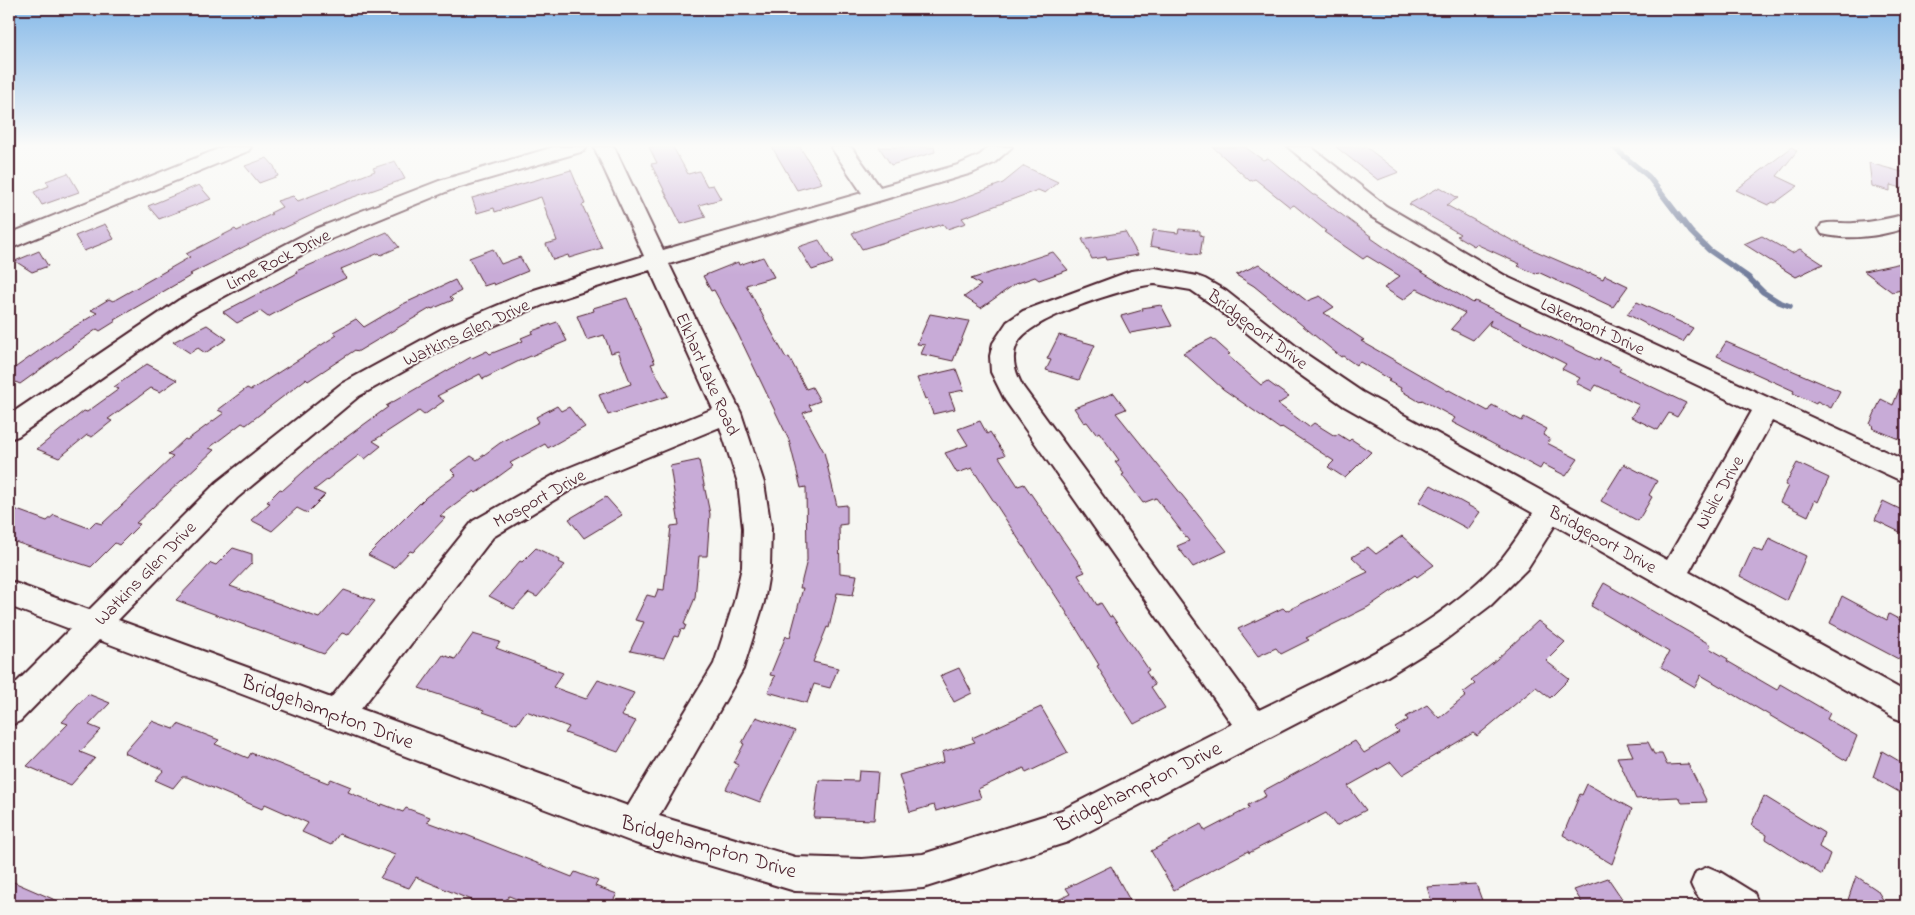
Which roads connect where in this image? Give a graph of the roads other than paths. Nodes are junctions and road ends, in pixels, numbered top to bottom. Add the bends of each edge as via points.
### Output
1 (137, 190) edge
2 (434, 190) edge
3 (624, 190) edge
4 (871, 190) edge
5 (897, 190) edge
6 (1351, 190) edge
7 (875, 196) junction
8 (1906, 221) edge
9 (1830, 229) dead end
10 (9, 242) edge
11 (656, 260) junction
12 (1767, 407) junction
13 (728, 413) junction
14 (9, 429) edge
15 (1906, 473) edge
16 (1550, 509) junction
17 (1672, 577) junction
18 (9, 593) edge
19 (96, 624) junction
20 (1906, 708) edge
21 (9, 711) edge
22 (338, 714) junction
23 (1254, 728) junction
24 (634, 826) junction
25 (1708, 884) dead end
26 (1741, 906) edge

1 - 10 street
2 - 14 street, Lime Rock Drive via 323,234 187,306
3 - 11 street, Elkhart Lake Road
4 - 7 street
5 - 7 street, Watkins Glen Drive
6 - 12 street, Lakemont Drive via 1378,211 1501,283
7 - 11 street, Watkins Glen Drive
8 - 9 street via 1871,230
11 - 13 street, Elkhart Lake Road
11 - 19 street, Watkins Glen Drive via 542,296 450,335 350,390 227,490
12 - 15 street, Lakemont Drive
12 - 17 street, Niblic Drive
13 - 22 street, Mosport Drive via 570,478 484,529
13 - 24 street, Elkhart Lake Road via 752,483 756,519 756,567 749,602 728,669
16 - 17 street, Bridgeport Drive
16 - 23 street, Bridgehampton Drive via 1512,566 1457,616 1422,641 1375,667
16 - 23 street, Bridgeport Drive via 1353,399 1197,284 1155,276 1131,279 1031,317 1015,328 1005,343 1002,356 1003,372 1014,393
17 - 20 street, Bridgeport Drive
18 - 19 street, Bridgehampton Drive
19 - 21 street, Watkins Glen Drive
19 - 22 street, Bridgehampton Drive
22 - 24 street, Bridgehampton Drive
23 - 24 street, Bridgehampton Drive via 1068,825 923,871 862,876 794,874
25 - 26 street

